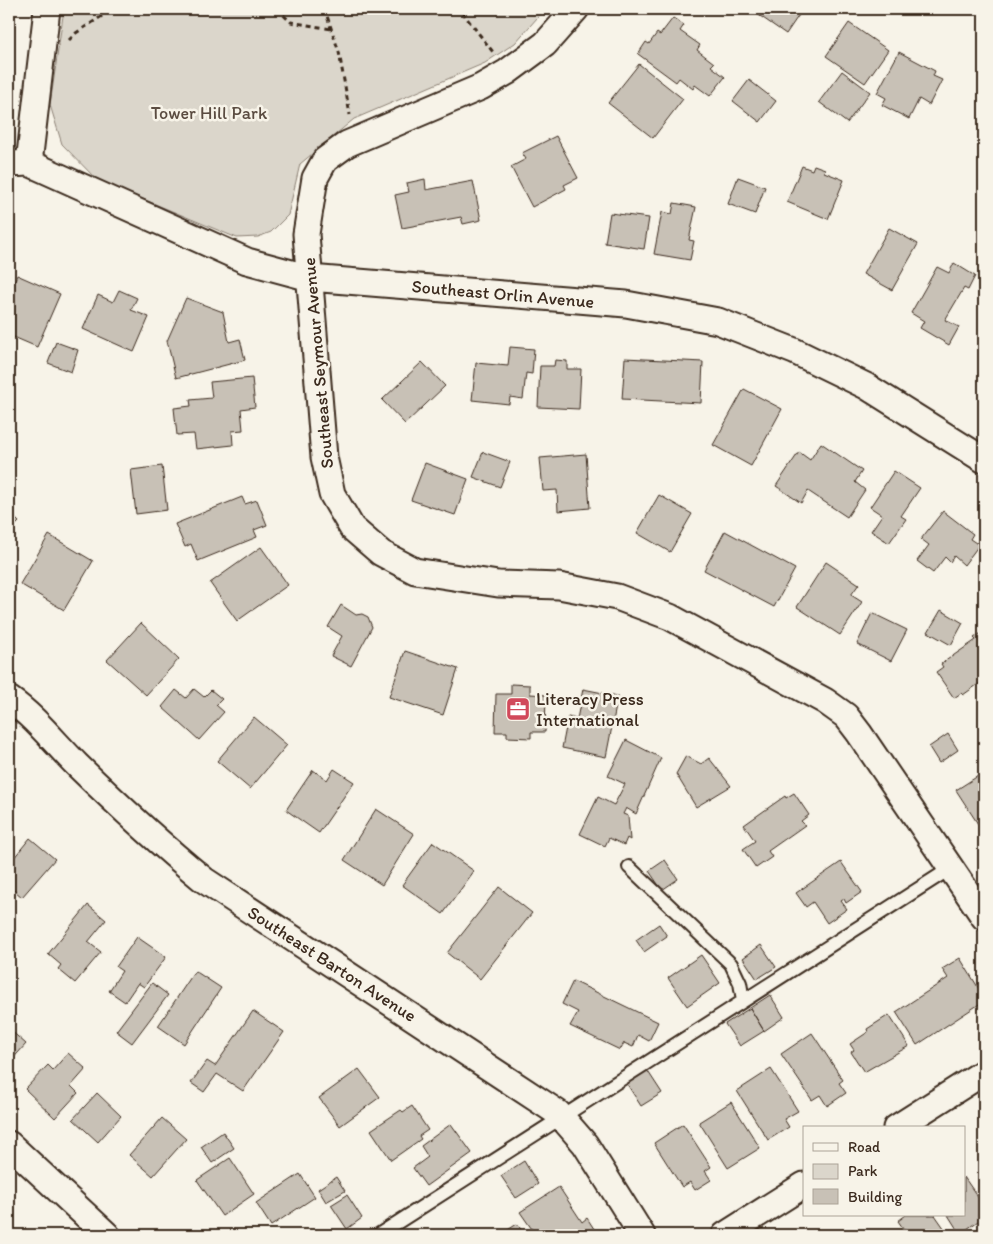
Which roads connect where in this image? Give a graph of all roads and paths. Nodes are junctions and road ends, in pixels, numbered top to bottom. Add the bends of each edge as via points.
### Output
1 (47, 9) edge
2 (113, 9) edge
3 (278, 9) edge
4 (329, 9) edge
5 (576, 9) edge
6 (462, 12) dead end
7 (331, 30) junction
8 (498, 59) dead end
9 (39, 71) junction
10 (359, 139) junction
11 (19, 164) edge
12 (310, 278) junction
13 (984, 460) edge
14 (9, 699) edge
15 (629, 867) dead end
16 (950, 868) junction
17 (984, 917) edge
18 (743, 1000) junction
19 (984, 1072) edge
20 (561, 1116) junction
21 (899, 1126) edge
22 (9, 1144) edge
23 (803, 1186) edge
24 (108, 1235) edge
25 (378, 1235) edge
26 (642, 1235) edge
27 (725, 1235) edge

1 - 9 street
2 - 9 path via 76,33
3 - 7 path via 291,22
4 - 7 path via 326,13
5 - 10 street, Southeast Seymour Avenue via 545,44 507,72 481,87
6 - 8 path
7 - 10 path via 339,52 348,110
9 - 11 street
10 - 12 street, Southeast Seymour Avenue via 325,160 315,178 306,234
11 - 12 street, Southeast Orlin Avenue via 247,261
12 - 13 street, Southeast Orlin Avenue via 626,304 718,321 794,351 866,386
12 - 16 street, Southeast Seymour Avenue via 324,457 332,494 352,528 381,553 415,571 498,584 559,586 617,598 670,617 824,701 846,716 859,733
14 - 20 street, Southeast Barton Avenue via 28,712 126,812 204,880
15 - 18 lane via 730,964 740,983
16 - 17 street, Southeast Seymour Avenue
16 - 18 lane
18 - 20 lane
19 - 21 street
20 - 25 lane
20 - 26 street, Southeast Barton Avenue via 586,1144
22 - 24 street
23 - 27 street

